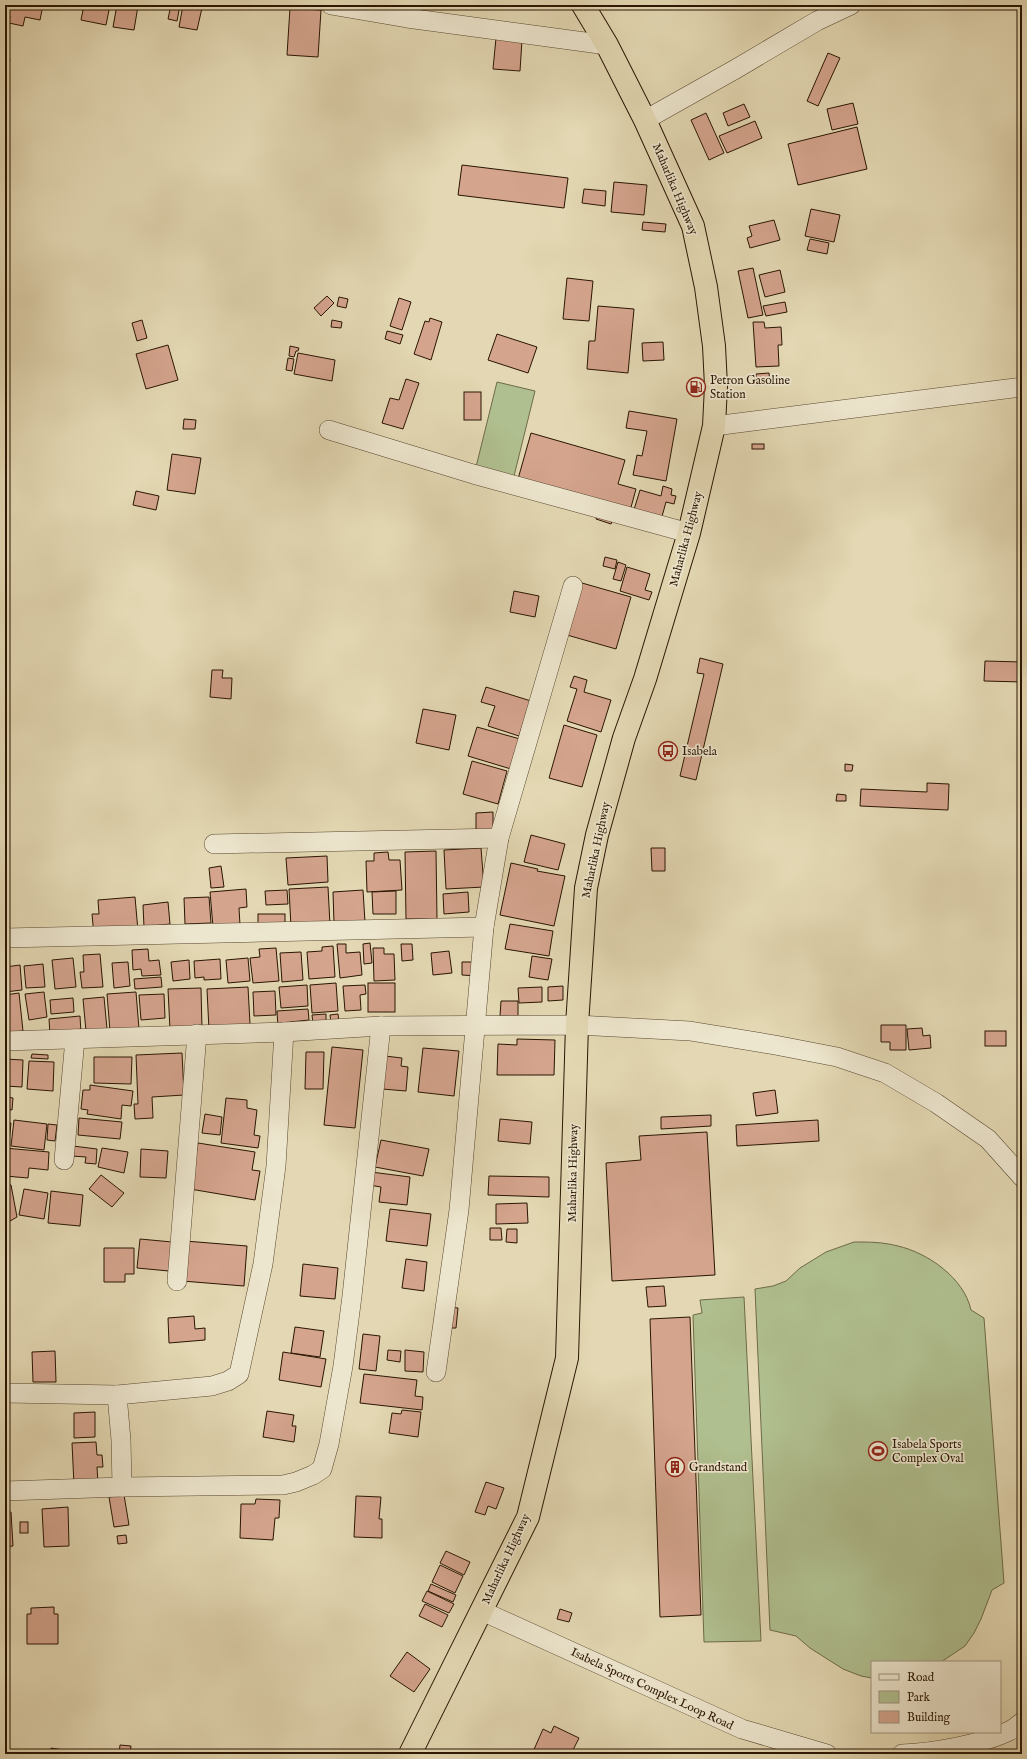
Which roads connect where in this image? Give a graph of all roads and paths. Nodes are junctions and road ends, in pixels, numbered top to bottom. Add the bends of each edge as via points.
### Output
1 (331, 5) edge
2 (582, 5) edge
3 (851, 5) edge
4 (607, 45) junction
5 (645, 120) junction
6 (1022, 387) edge
7 (714, 426) junction
8 (329, 430) dead end
9 (690, 533) junction
10 (573, 586) dead end
11 (498, 838) junction
12 (214, 844) dead end
13 (484, 927) junction
14 (5, 938) edge
15 (476, 1024) junction
16 (577, 1024) junction
17 (381, 1026) junction
18 (284, 1032) junction
19 (197, 1034) junction
20 (75, 1040) junction
21 (5, 1041) edge
22 (64, 1160) dead end
23 (1022, 1177) edge
24 (177, 1281) dead end
25 (436, 1372) dead end
26 (5, 1393) edge
27 (117, 1394) junction
28 (122, 1487) junction
29 (5, 1491) edge
30 (482, 1611) junction
31 (1022, 1722) edge
32 (410, 1754) edge
33 (828, 1754) edge
34 (902, 1754) edge

1 - 4 street
2 - 4 highway, Maharlika Highway
3 - 5 street via 817,21
4 - 5 highway, Maharlika Highway
5 - 7 highway, Maharlika Highway via 693,226 706,287 714,346
6 - 7 street
7 - 9 highway, Maharlika Highway
8 - 9 street via 473,474
9 - 16 highway, Maharlika Highway via 624,738 597,835 586,888
10 - 11 street
11 - 12 street
11 - 13 street
13 - 14 street
13 - 15 street
15 - 16 street
15 - 17 street
15 - 25 street via 459,1210
16 - 23 street via 698,1032 837,1057 885,1073 988,1139
16 - 30 highway, Maharlika Highway via 567,1358 528,1517
17 - 18 street
17 - 28 street via 343,1366 330,1444 322,1469 296,1482 283,1485
18 - 19 street
18 - 27 street via 276,1166 263,1264 239,1374 212,1386
19 - 20 street
19 - 24 street
20 - 21 street
20 - 22 street
26 - 27 street
27 - 28 street
28 - 29 street
30 - 32 highway, Maharlika Highway
30 - 33 street, Isabela Sports Complex Loop Road via 742,1730
31 - 34 street via 1009,1731 978,1742

